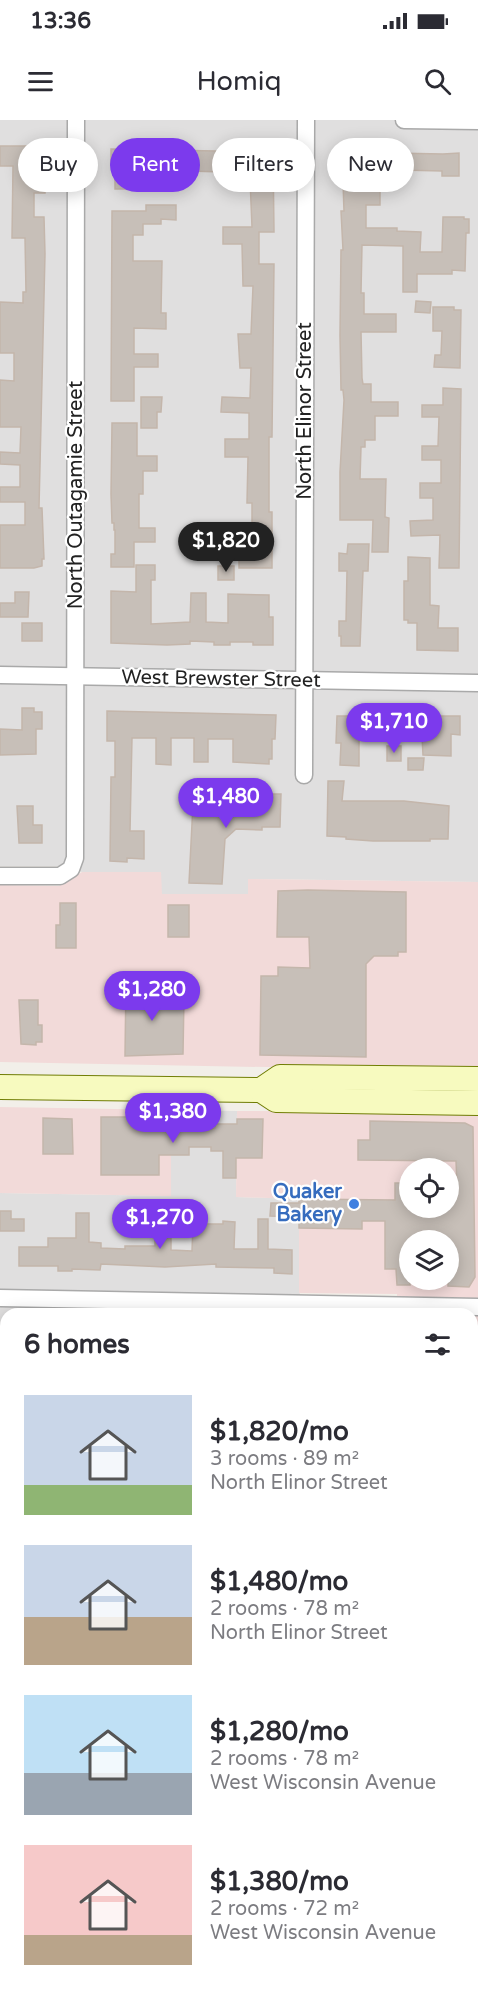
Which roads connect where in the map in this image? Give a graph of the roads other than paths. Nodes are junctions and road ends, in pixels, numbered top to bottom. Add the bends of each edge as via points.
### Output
1 (76, 120) edge
2 (306, 120) edge
3 (404, 120) edge
4 (478, 121) edge
5 (0, 675) edge
6 (76, 677) junction
7 (306, 680) junction
8 (478, 683) edge
9 (304, 775) dead end
10 (0, 876) edge
11 (478, 1079) edge
12 (0, 1087) edge
13 (261, 1090) junction
14 (478, 1090) edge
15 (307, 1100) junction
16 (478, 1103) edge
17 (0, 1298) edge
18 (478, 1307) edge

1 - 6 street, North Outagamie Street
2 - 7 street, North Elinor Street
3 - 4 street
5 - 6 street, West Brewster Street
6 - 7 street, West Brewster Street
6 - 10 street, North Outagamie Street via 75,852 71,869 60,876
7 - 8 street, West Brewster Street
7 - 9 street, North Elinor Street
11 - 13 main road via 280,1077
12 - 13 main road
13 - 15 main road via 276,1100
14 - 15 main road via 343,1091
15 - 16 main road
17 - 18 street

